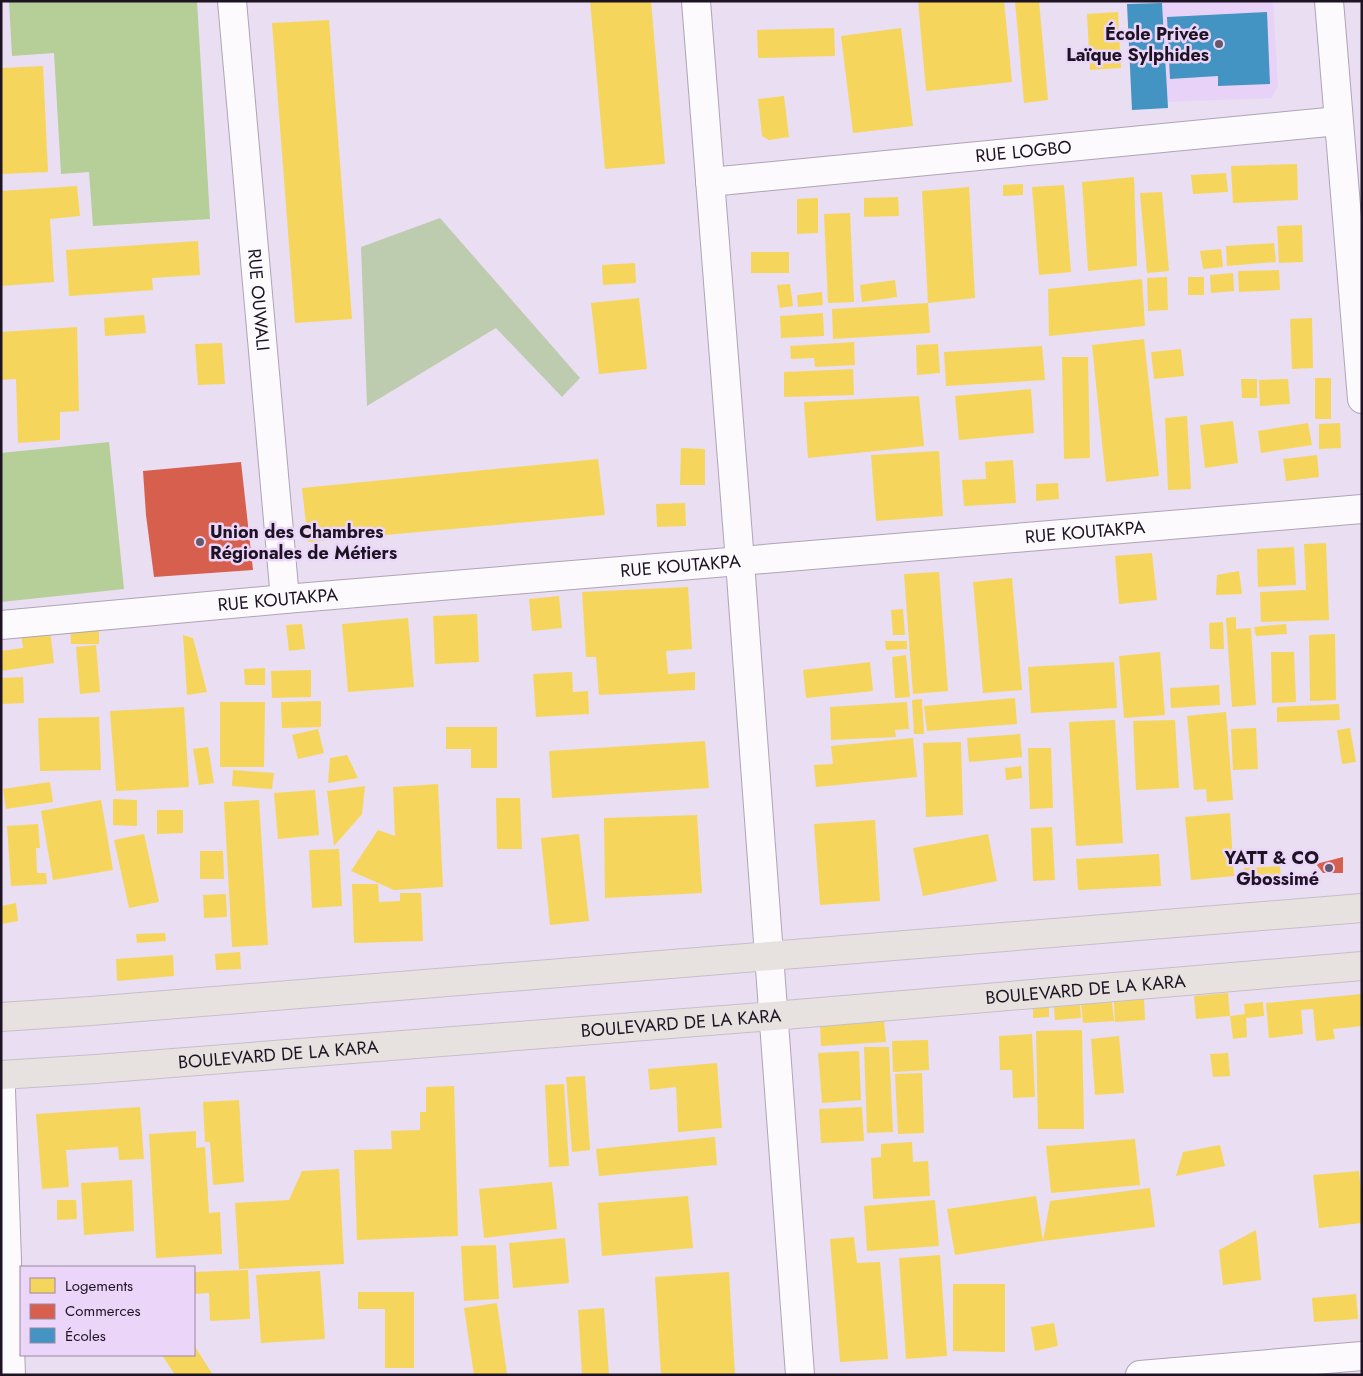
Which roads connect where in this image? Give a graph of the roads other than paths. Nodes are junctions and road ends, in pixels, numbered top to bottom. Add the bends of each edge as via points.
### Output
1 (232, 1) edge
2 (696, 1) edge
3 (1329, 1) edge
4 (1338, 122) junction
5 (710, 182) junction
6 (1362, 399) edge
7 (1362, 509) edge
8 (740, 562) junction
9 (285, 599) junction
10 (1, 625) edge
11 (1362, 908) edge
12 (768, 957) junction
13 (1362, 966) edge
14 (773, 1016) junction
15 (1, 1017) edge
16 (1, 1075) edge
17 (1, 1090) edge
18 (1362, 1356) edge
19 (1195, 1372) edge
20 (11, 1375) edge
21 (800, 1375) edge
22 (1140, 1375) edge

1 - 9 street, RUE OUWALI
2 - 5 street
3 - 4 street
4 - 5 street, RUE LOGBO
4 - 6 street
5 - 8 street
7 - 8 street, RUE KOUTAKPA
8 - 9 street, RUE KOUTAKPA
8 - 12 street
9 - 10 street, RUE KOUTAKPA
11 - 12 main road
12 - 14 street
12 - 15 main road
13 - 14 main road, BOULEVARD DE LA KARA
14 - 16 main road, BOULEVARD DE LA KARA
14 - 21 street
17 - 20 street
18 - 19 street
19 - 22 street

